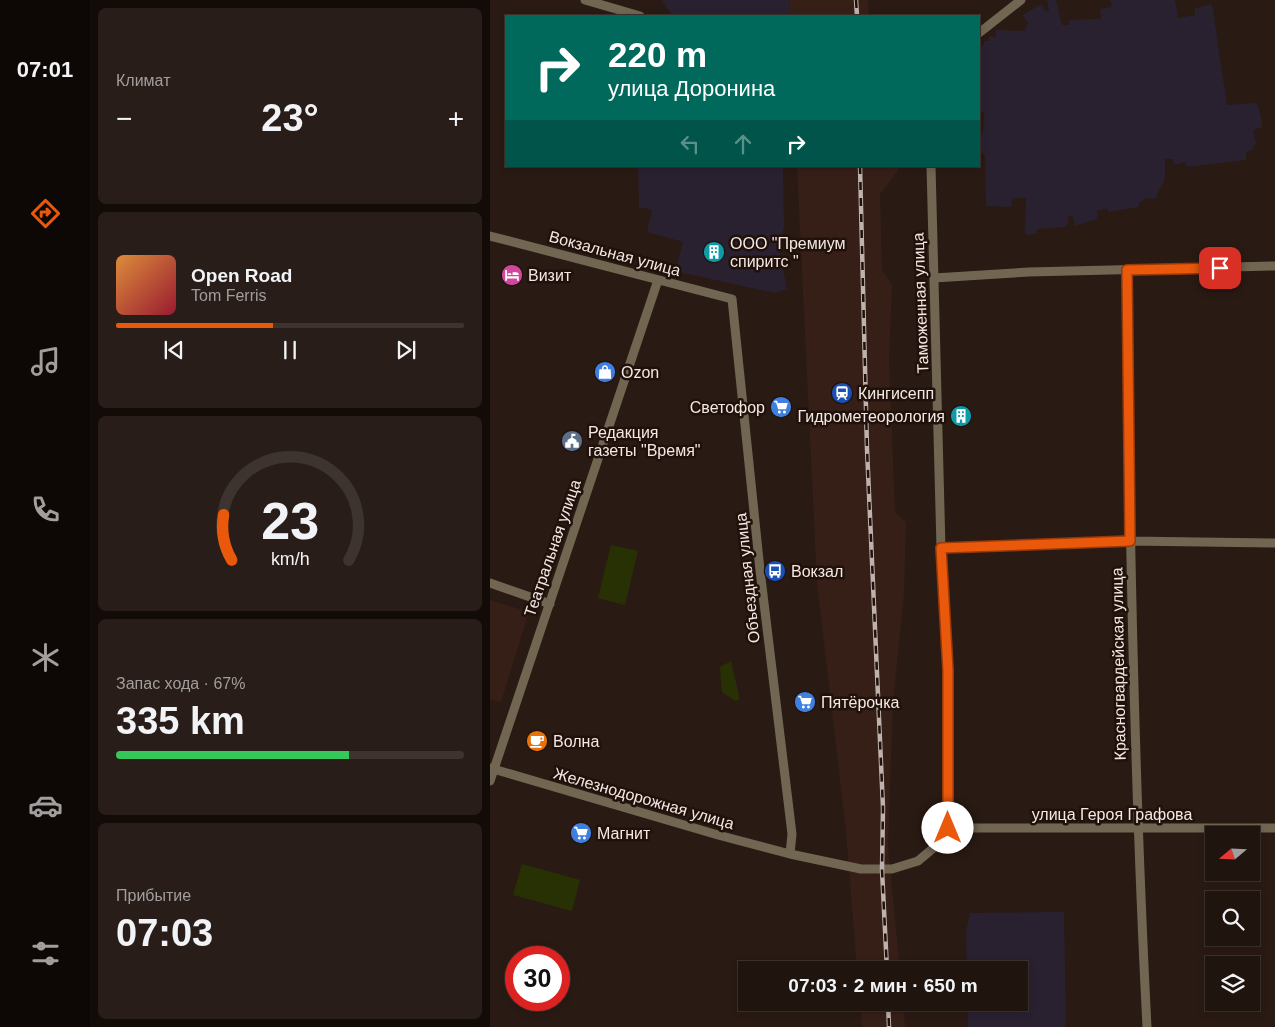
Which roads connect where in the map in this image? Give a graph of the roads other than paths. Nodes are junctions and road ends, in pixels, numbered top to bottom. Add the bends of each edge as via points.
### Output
1 (585, 0) edge
2 (1021, 0) edge
3 (637, 15) edge
4 (980, 32) edge
5 (931, 167) edge
6 (490, 236) edge
7 (1275, 266) edge
8 (1127, 270) junction
9 (934, 278) junction
10 (658, 280) junction
11 (732, 299) joint
12 (1130, 541) junction
13 (1275, 543) edge
14 (941, 548) junction
15 (490, 583) edge
16 (550, 604) junction
17 (492, 768) edge
18 (490, 781) edge
19 (948, 828) junction
20 (1275, 828) edge
21 (1137, 829) junction
22 (790, 854) junction
23 (1147, 1027) edge

1 - 3 street
2 - 4 street
5 - 9 street, Таможенная улица
6 - 10 street, Вокзальная улица
7 - 8 street
8 - 9 street
8 - 12 street, Красногвардейская улица
9 - 14 street, Таможенная улица
10 - 11 street, Вокзальная улица
10 - 16 street, Театральная улица
11 - 22 street, Объездная улица via 792,834
12 - 13 street
12 - 14 street
12 - 21 street, Красногвардейская улица
14 - 19 street, Таможенная улица via 948,670
15 - 16 street
16 - 17 street, Театральная улица
17 - 18 street, Театральная улица
17 - 22 street, Железнодорожная улица
19 - 21 street, улица Героя Графова
19 - 22 street, Железнодорожная улица via 937,846 918,861 892,869 861,868
20 - 21 street, улица Героя Графова
21 - 23 street, Красногвардейская улица

